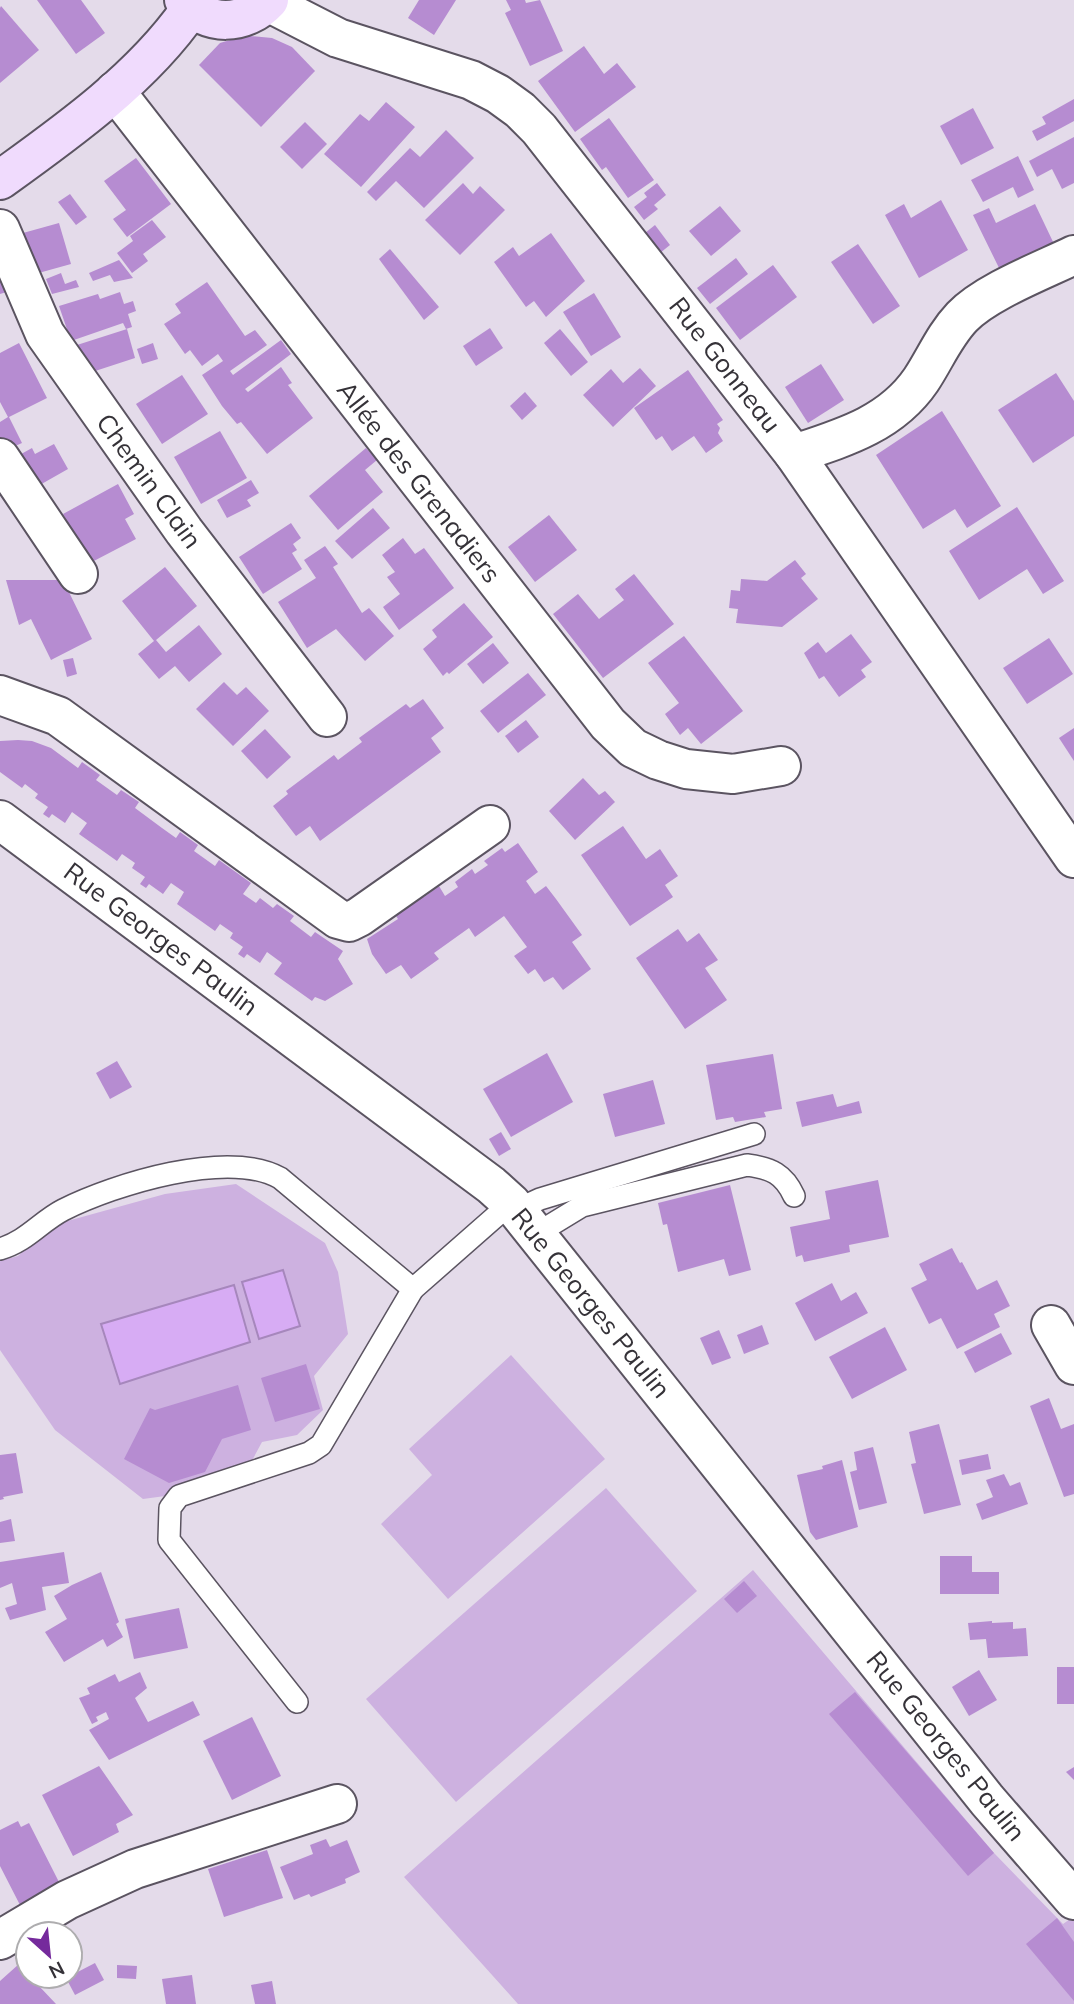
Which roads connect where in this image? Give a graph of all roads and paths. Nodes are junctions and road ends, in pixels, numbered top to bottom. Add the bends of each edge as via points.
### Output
1 (268, 1) edge
2 (187, 4) edge
3 (114, 91) junction
4 (0, 180) edge
5 (0, 229) edge
6 (1074, 255) edge
7 (794, 454) junction
8 (0, 458) edge
9 (78, 574) dead end
10 (0, 695) edge
11 (327, 717) dead end
12 (781, 766) dead end
13 (0, 820) edge
14 (490, 825) dead end
15 (1074, 858) edge
16 (754, 1135) dead end
17 (794, 1196) dead end
18 (521, 1216) junction
19 (0, 1249) edge
20 (413, 1289) junction
21 (1051, 1325) dead end
22 (1074, 1364) edge
23 (297, 1702) dead end
24 (337, 1804) dead end
25 (1074, 1899) edge
26 (0, 1940) edge

1 - 2 main road via 255,13 222,21
1 - 7 street, Rue Gonneau via 338,38 471,80 520,110
2 - 3 main road via 171,38
3 - 4 main road
3 - 12 street, Allée des Grenadiers via 608,724 633,748 686,769 733,774
5 - 11 street, Chemin Clain via 45,334 184,531
6 - 7 street via 963,315 894,412 864,429
7 - 15 street, Rue Gonneau
8 - 9 street
10 - 14 street via 58,716 338,919 349,922
13 - 18 street, Rue Georges Paulin via 491,1185
16 - 18 lane via 540,1199
17 - 18 lane via 778,1173 747,1165 582,1206
18 - 20 lane
18 - 25 street, Rue Georges Paulin via 988,1800
19 - 20 lane via 61,1211 114,1190 202,1168 249,1169 280,1178
20 - 23 lane via 321,1445 309,1454 179,1496 170,1508 169,1540
21 - 22 street
24 - 26 street via 135,1869 66,1900

